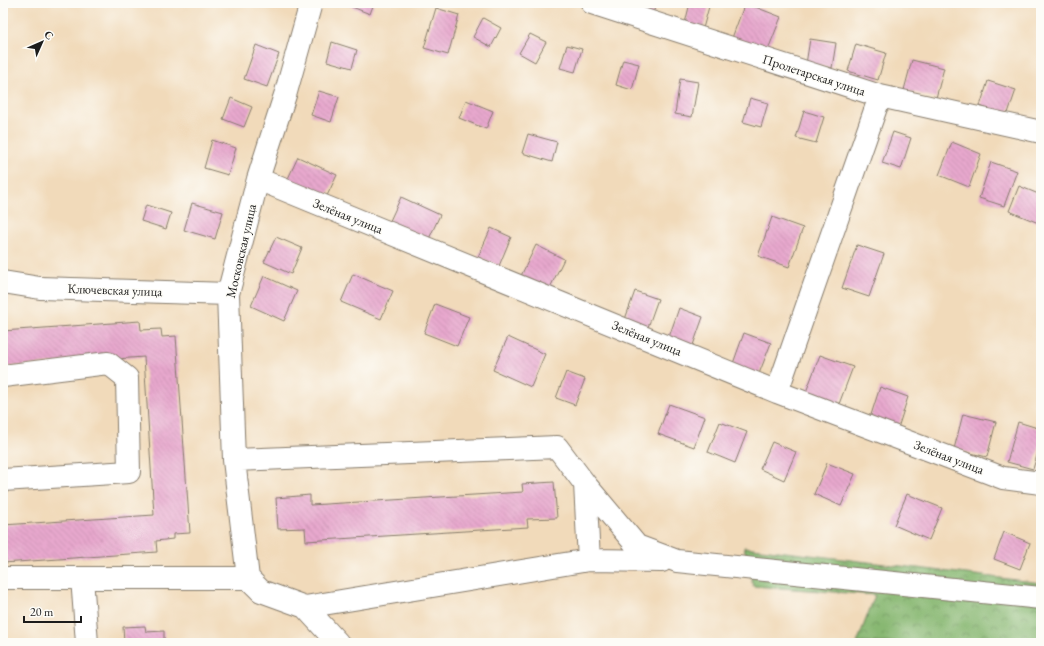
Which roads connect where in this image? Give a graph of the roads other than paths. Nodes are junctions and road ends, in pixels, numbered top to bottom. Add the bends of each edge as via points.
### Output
1 (311, 3) edge
2 (592, 3) edge
3 (880, 96) junction
4 (1041, 132) edge
5 (258, 179) junction
6 (3, 282) edge
7 (228, 294) junction
8 (3, 376) edge
9 (777, 392) junction
10 (234, 460) junction
11 (3, 480) edge
12 (1041, 483) edge
13 (585, 484) junction
14 (590, 560) junction
15 (677, 561) junction
16 (3, 578) edge
17 (82, 578) junction
18 (248, 578) junction
19 (1041, 598) edge
20 (305, 607) junction
21 (87, 643) edge
22 (338, 643) edge

1 - 5 street, Московская улица
2 - 3 street, Пролетарская улица
3 - 4 street, Пролетарская улица
3 - 9 street
5 - 7 street, Московская улица
5 - 9 street, Зелёная улица
6 - 7 street, Ключевская улица via 40,288
7 - 10 street, Московская улица
8 - 11 street via 108,363 127,378 129,472
9 - 12 street, Зелёная улица via 1004,478
10 - 13 street via 557,447
10 - 18 street, Московская улица
13 - 14 street
13 - 15 street via 637,546
14 - 15 street
14 - 20 street
15 - 19 street
16 - 17 street
17 - 18 street
17 - 21 street
18 - 20 street via 261,591
20 - 22 street

